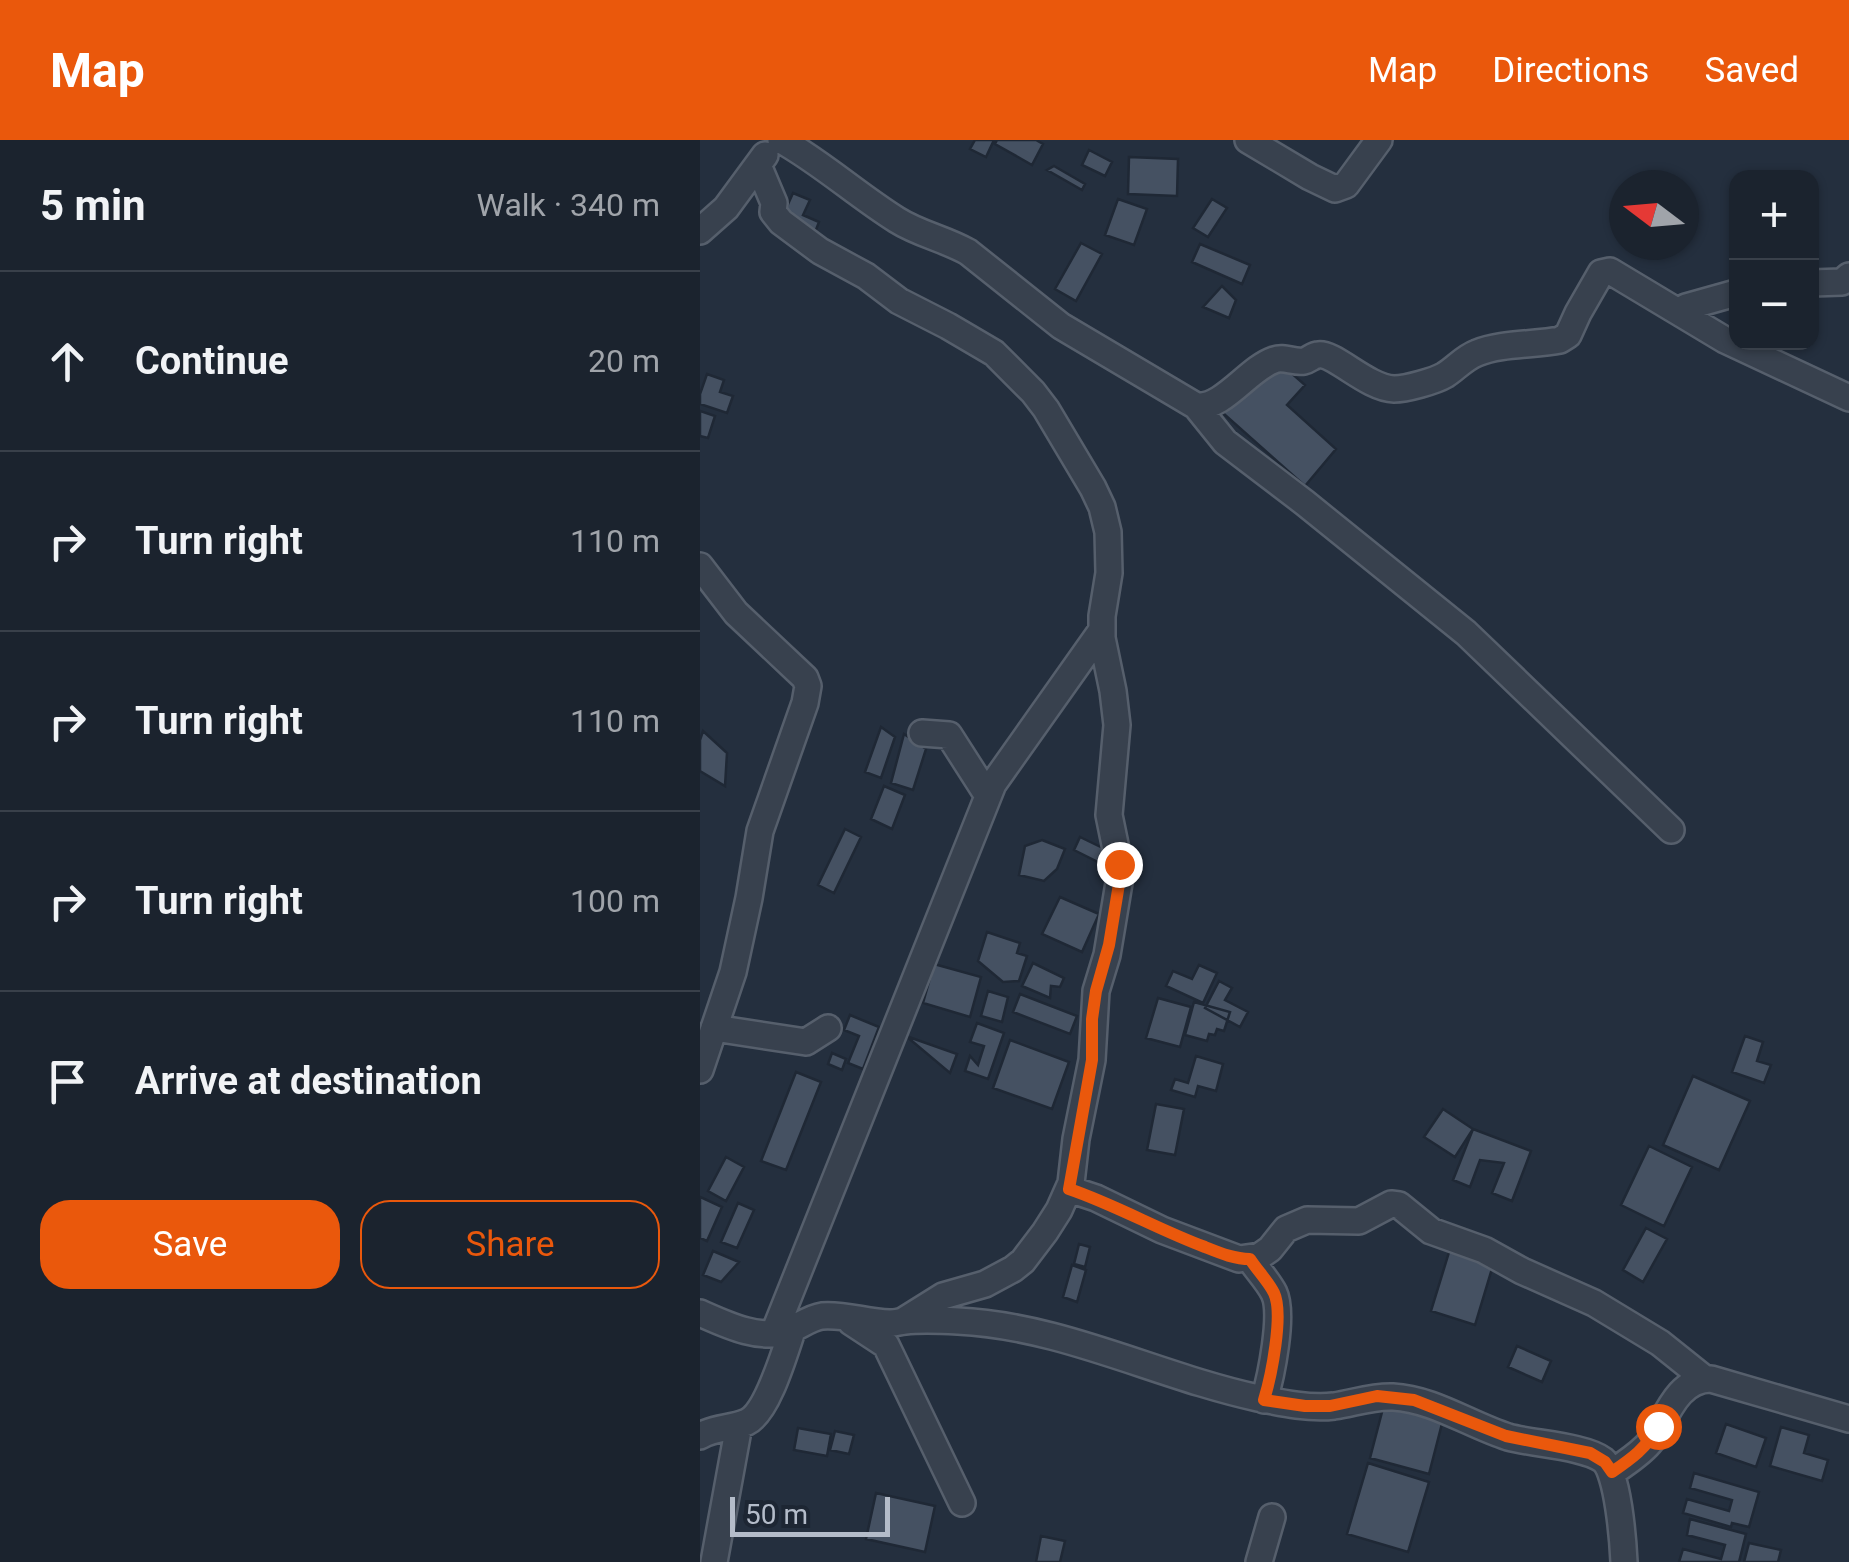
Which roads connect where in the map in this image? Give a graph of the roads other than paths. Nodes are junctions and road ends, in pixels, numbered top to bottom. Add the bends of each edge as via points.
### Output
1 (778, 140) edge
2 (1248, 140) edge
3 (1379, 140) edge
4 (758, 164) junction
5 (700, 231) edge
6 (1849, 276) edge
7 (1819, 283) edge
8 (1729, 295) edge
9 (1686, 307) dead end
10 (1849, 398) edge
11 (1196, 406) junction
12 (700, 566) edge
13 (1102, 630) junction
14 (922, 733) dead end
15 (988, 796) junction
16 (1671, 830) dead end
17 (714, 1028) junction
18 (828, 1028) dead end
19 (700, 1070) edge
20 (1069, 1189) junction
21 (1250, 1259) junction
22 (700, 1313) edge
23 (842, 1316) junction
24 (903, 1321) junction
25 (784, 1331) junction
26 (1705, 1378) junction
27 (1264, 1400) junction
28 (1849, 1419) edge
29 (739, 1424) junction
30 (700, 1436) edge
31 (1612, 1472) junction
32 (962, 1503) dead end
33 (1272, 1517) dead end
34 (714, 1562) edge
35 (1259, 1562) edge
36 (1624, 1562) edge

1 - 4 street
1 - 11 street via 898,222 968,252 1061,326
2 - 3 street via 1335,189 1346,185
4 - 5 street
4 - 13 street via 780,222 906,306 994,353 1046,408 1102,507 1110,550
6 - 7 street
8 - 9 street
10 - 11 street via 1725,340 1610,271 1601,273 1560,340 1483,350 1444,376 1399,388 1368,382 1326,356 1280,359 1207,406
11 - 16 street via 1225,442 1466,633
12 - 17 street via 808,686 756,842 734,972
13 - 15 street
13 - 20 street via 1117,726 1108,814 1120,877 1096,991 1092,1060
14 - 15 street via 949,735
15 - 25 street
17 - 18 street via 806,1042
17 - 19 street
20 - 21 street via 1192,1242
20 - 24 street via 1045,1232 1013,1268
21 - 26 street via 1307,1220 1358,1221 1397,1204 1431,1231 1594,1303
21 - 27 street via 1277,1308
22 - 25 street via 749,1331
23 - 24 street
23 - 25 street via 816,1317
23 - 32 street via 886,1346
24 - 27 street via 1026,1328
25 - 29 street via 759,1412
26 - 28 street
26 - 31 street via 1681,1392 1651,1440
27 - 31 street via 1305,1406 1377,1396 1414,1400 1506,1436 1590,1453
29 - 30 street
29 - 34 street
31 - 36 street
33 - 35 street

